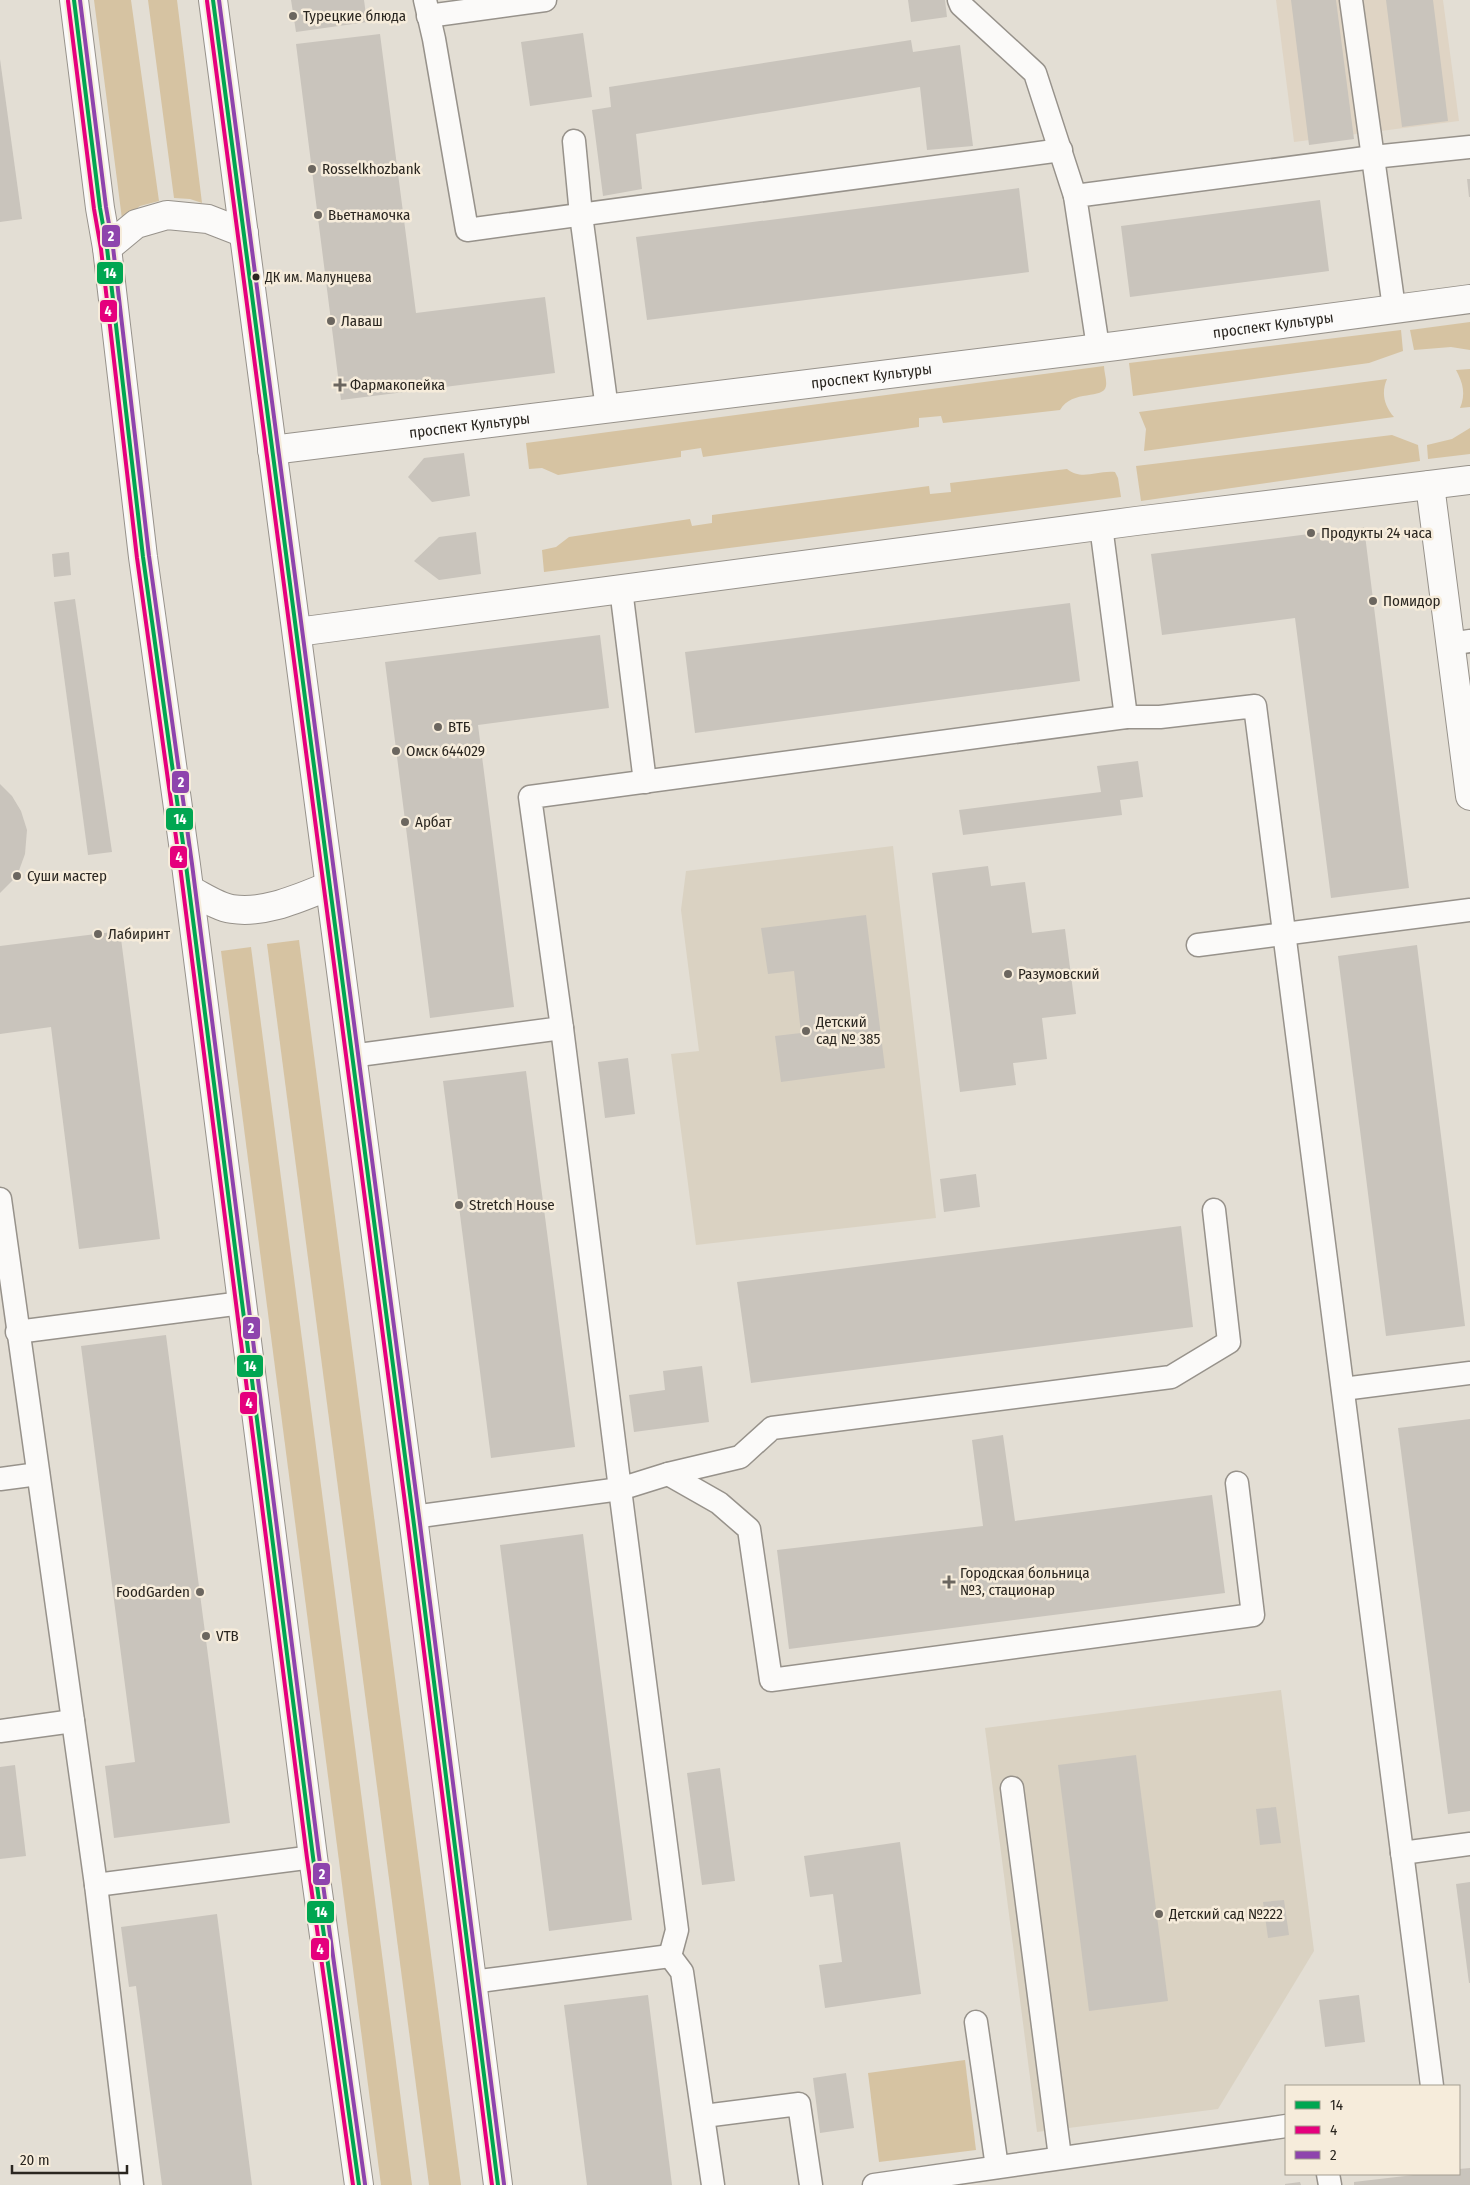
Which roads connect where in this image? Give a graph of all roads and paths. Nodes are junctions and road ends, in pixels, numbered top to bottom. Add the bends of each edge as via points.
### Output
1 (74, 0) edge
2 (213, 0) edge
3 (544, 0) edge
4 (959, 0) edge
5 (1351, 0) edge
6 (426, 8) edge
7 (574, 141) dead end
8 (1470, 147) edge
9 (1061, 150) junction
10 (1373, 157) junction
11 (1075, 196) junction
12 (581, 215) junction
13 (244, 233) junction
14 (107, 248) junction
15 (1470, 299) edge
16 (1394, 308) junction
17 (1098, 347) junction
18 (607, 409) junction
19 (272, 450) junction
20 (1470, 480) edge
21 (1430, 485) junction
22 (1101, 526) junction
23 (621, 589) junction
24 (297, 632) junction
25 (1460, 642) edge
26 (1126, 716) junction
27 (645, 782) junction
28 (1470, 796) edge
29 (329, 886) junction
30 (190, 890) junction
31 (1470, 910) edge
32 (1283, 934) junction
33 (1198, 945) dead end
34 (562, 1028) junction
35 (351, 1056) junction
36 (0, 1199) edge
37 (1214, 1210) dead end
38 (242, 1303) junction
39 (18, 1332) junction
40 (1470, 1373) edge
41 (1343, 1389) junction
42 (38, 1474) junction
43 (668, 1474) junction
44 (0, 1479) edge
45 (1237, 1483) dead end
46 (620, 1489) junction
47 (413, 1517) junction
48 (73, 1721) junction
49 (0, 1731) edge
50 (1012, 1788) dead end
51 (1470, 1844) edge
52 (1402, 1853) junction
53 (313, 1858) junction
54 (96, 1885) junction
55 (670, 1956) junction
56 (472, 1982) junction
57 (976, 2022) dead end
58 (1432, 2085) edge
59 (704, 2116) junction
60 (1285, 2126) edge
61 (1060, 2157) junction
62 (997, 2167) junction
63 (132, 2185) edge
64 (359, 2185) edge
65 (498, 2185) edge
66 (713, 2185) edge
67 (811, 2185) edge
68 (874, 2185) edge

1 - 14 main road
2 - 13 main road
3 - 6 lane
4 - 9 lane via 1036,73
5 - 10 lane
6 - 12 lane via 467,230
7 - 12 lane
8 - 10 lane
9 - 11 lane
9 - 12 lane
10 - 11 lane
10 - 16 lane
11 - 17 lane
12 - 18 lane
13 - 14 main road via 208,218 167,215 136,224
13 - 19 main road
14 - 30 main road via 143,558
15 - 16 main road, проспект Культуры
16 - 17 main road, проспект Культуры
17 - 18 main road, проспект Культуры
18 - 19 main road, проспект Культуры
19 - 24 main road
20 - 21 main road
21 - 22 main road
21 - 25 main road
22 - 23 main road
22 - 26 lane
23 - 24 main road
23 - 27 lane
24 - 29 main road
25 - 28 main road
26 - 27 lane
26 - 32 lane via 1160,717 1255,706
27 - 34 lane via 530,797
29 - 30 main road via 290,902 259,909 231,909
29 - 35 main road
30 - 38 main road
31 - 32 lane
32 - 33 lane
32 - 41 lane
34 - 35 lane
34 - 46 lane
35 - 47 main road
36 - 39 lane
37 - 43 lane via 1230,1342 1171,1378 772,1428 740,1457
38 - 39 lane
38 - 53 main road
39 - 42 lane
40 - 41 lane
41 - 52 lane
42 - 44 lane
42 - 48 lane
43 - 45 lane via 719,1503 749,1529 772,1680 1253,1614
43 - 46 lane
46 - 47 lane
46 - 55 lane via 677,1930
47 - 56 main road
48 - 49 lane
48 - 54 lane
50 - 61 lane
51 - 52 lane
52 - 58 lane
53 - 54 lane
53 - 64 main road
54 - 63 lane
55 - 56 lane
55 - 59 lane via 682,1972
56 - 65 main road
57 - 62 lane
59 - 66 lane
59 - 67 lane via 799,2104
60 - 61 lane
61 - 62 lane
62 - 68 lane

